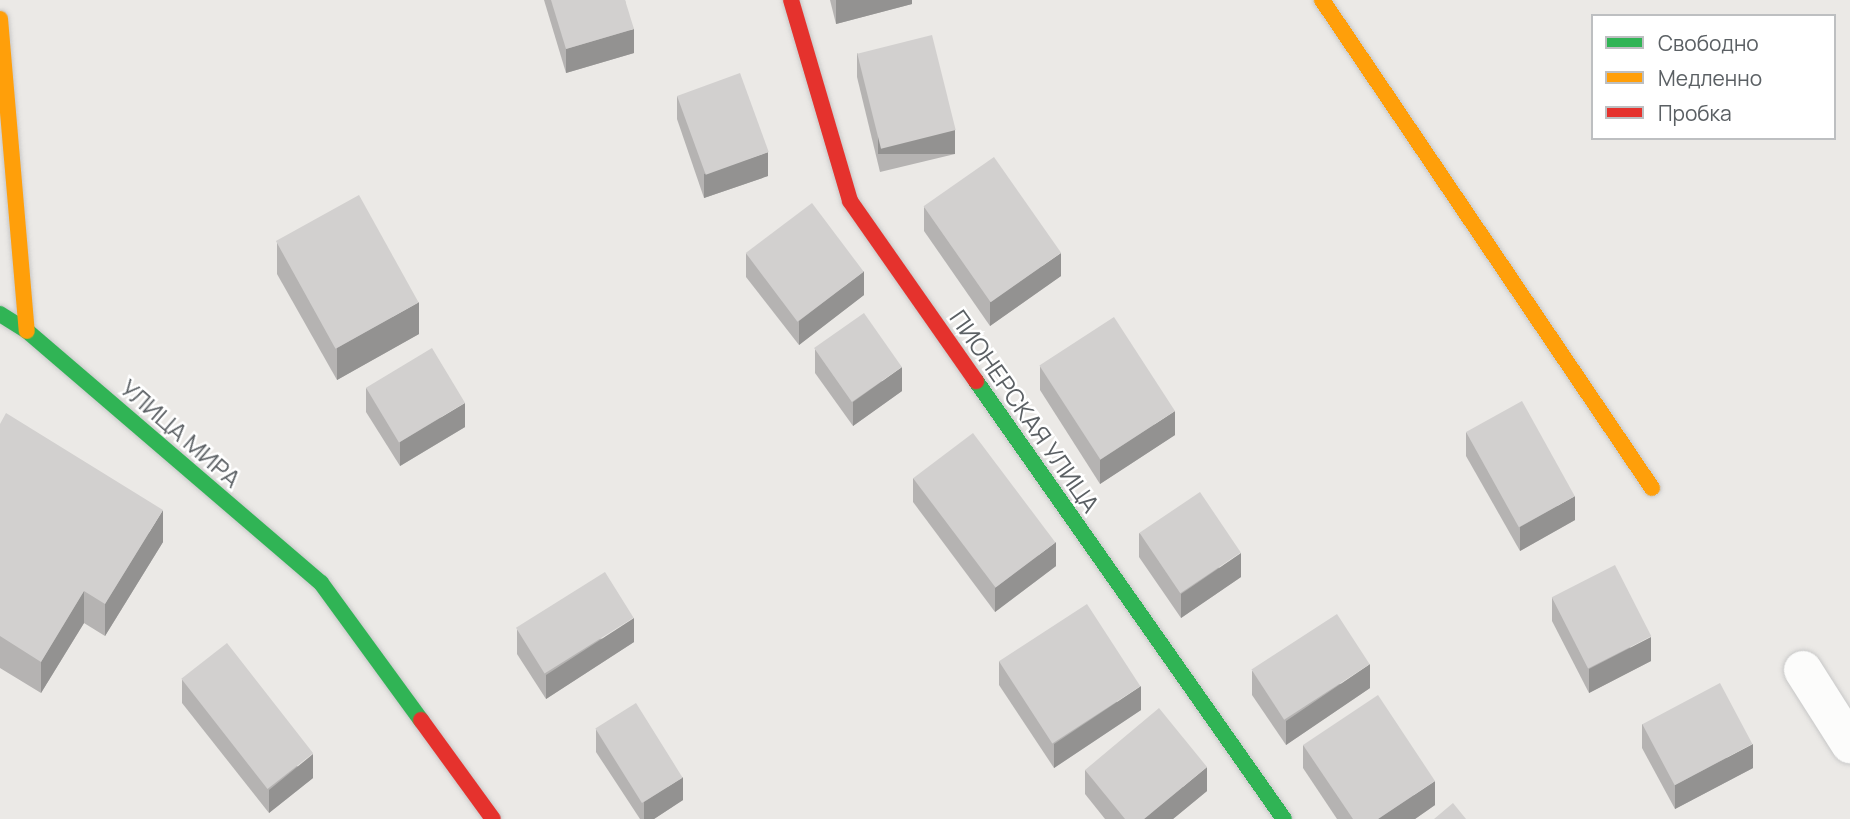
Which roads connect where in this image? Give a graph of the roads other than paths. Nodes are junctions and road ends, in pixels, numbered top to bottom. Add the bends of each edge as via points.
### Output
1 (791, 0) edge
2 (1322, 0) edge
3 (0, 19) edge
4 (0, 314) edge
5 (27, 331) junction
6 (1653, 488) dead end
7 (1802, 670) dead end
8 (1850, 744) edge
9 (493, 819) edge
10 (1283, 819) edge

1 - 10 street, ПИОНЕРСКАЯ УЛИЦА via 850,201
2 - 6 street
3 - 5 street
4 - 5 street, УЛИЦА МИРА
5 - 9 street, УЛИЦА МИРА via 321,583
7 - 8 street

